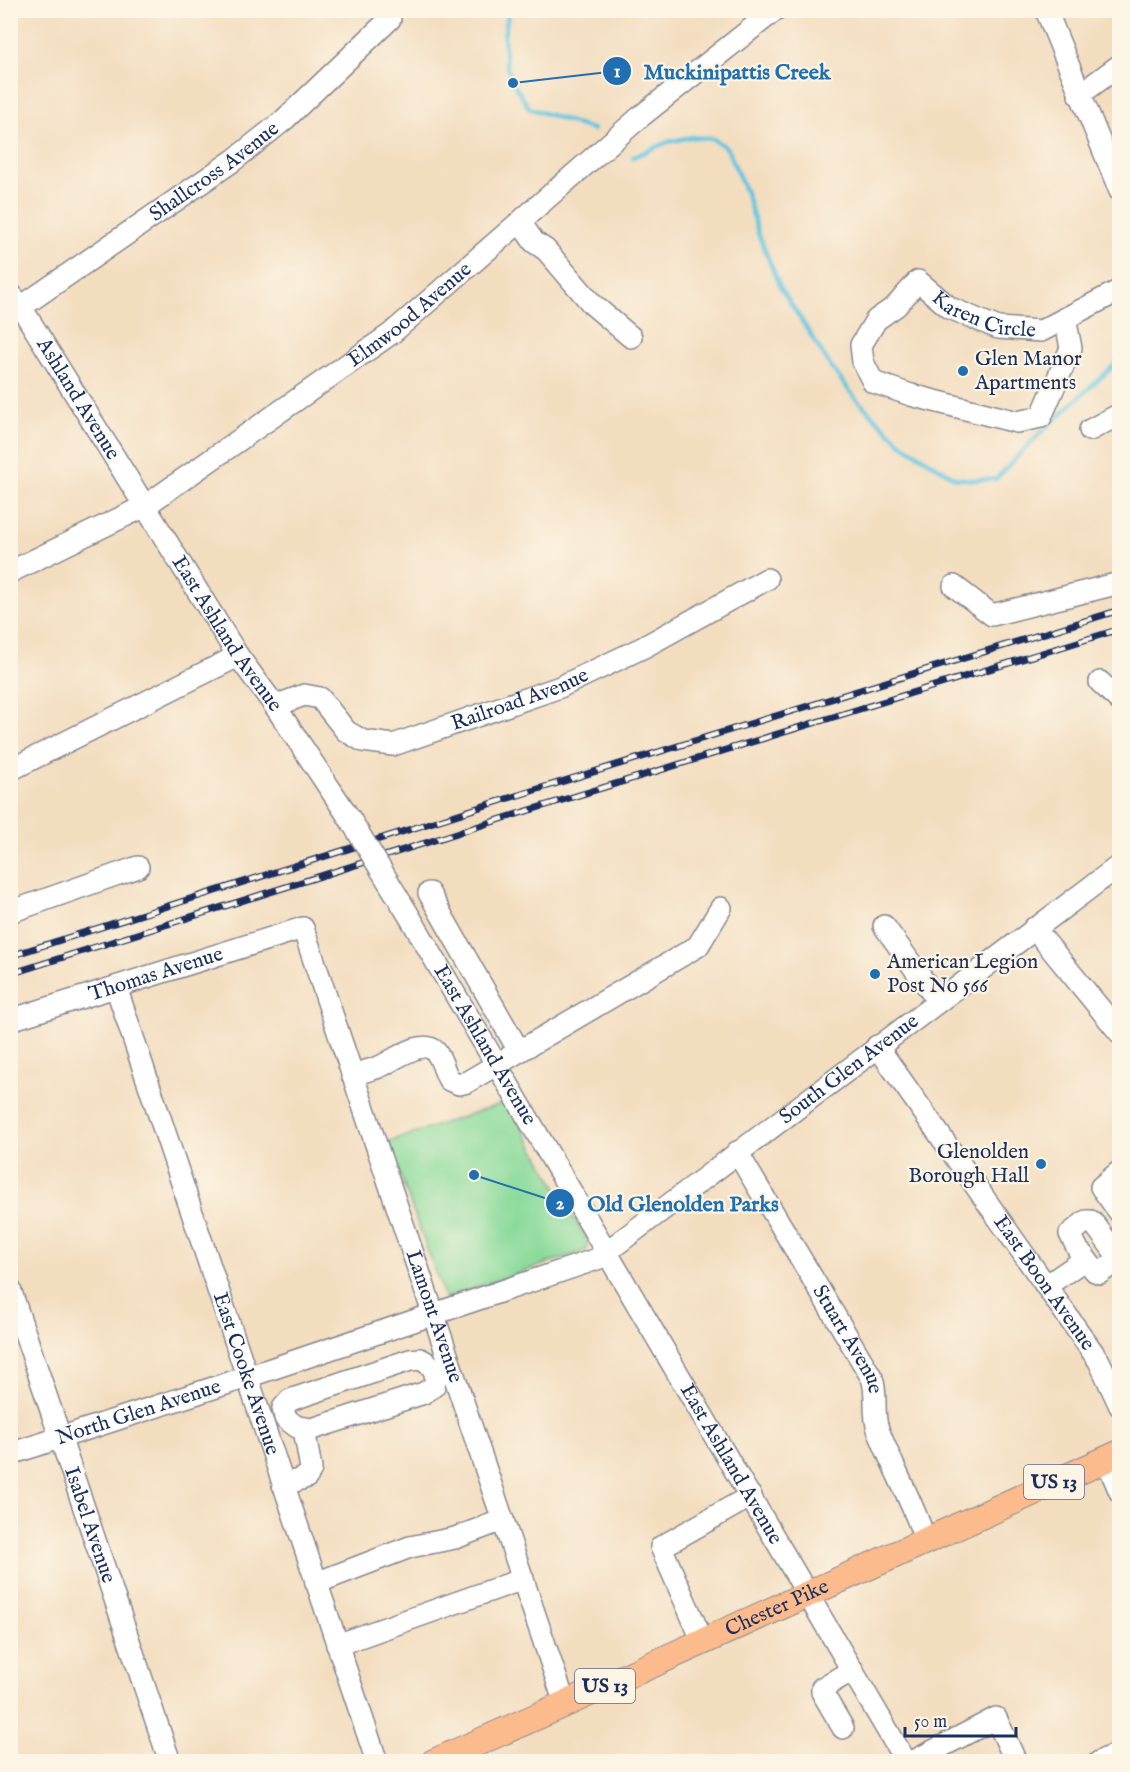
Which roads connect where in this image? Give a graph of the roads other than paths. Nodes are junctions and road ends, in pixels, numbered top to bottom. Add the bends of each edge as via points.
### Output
1 (775, 10) edge
2 (1046, 10) edge
3 (390, 19) dead end
4 (1119, 65) edge
5 (1079, 95) junction
6 (1119, 191) edge
7 (520, 222) junction
8 (1119, 290) edge
9 (16, 300) edge
10 (1065, 318) junction
11 (632, 337) dead end
12 (1119, 414) edge
13 (1090, 430) dead end
14 (145, 506) junction
15 (10, 572) edge
16 (767, 579) dead end
17 (1119, 583) edge
18 (954, 586) dead end
19 (238, 656) junction
20 (1100, 682) dead end
21 (1119, 701) edge
22 (275, 706) junction
23 (10, 770) edge
24 (1119, 865) edge
25 (138, 867) dead end
26 (429, 893) dead end
27 (721, 908) dead end
28 (10, 912) edge
29 (884, 926) dead end
30 (303, 928) joint
31 (1034, 928) junction
32 (116, 987) junction
33 (938, 1001) junction
34 (10, 1020) edge
35 (1119, 1033) edge
36 (877, 1047) junction
37 (519, 1051) junction
38 (496, 1064) junction
39 (352, 1075) junction
40 (737, 1152) junction
41 (1119, 1171) edge
42 (1119, 1213) edge
43 (607, 1252) junction
44 (1083, 1255) dead end
45 (1046, 1286) junction
46 (10, 1289) edge
47 (433, 1315) junction
48 (444, 1371) junction
49 (247, 1377) junction
50 (1119, 1406) edge
51 (285, 1418) junction
52 (263, 1425) junction
53 (304, 1429) junction
54 (61, 1437) junction
55 (10, 1454) edge
56 (1112, 1456) edge
57 (283, 1485) junction
58 (1119, 1492) edge
59 (751, 1496) junction
60 (503, 1520) junction
61 (926, 1540) junction
62 (523, 1579) junction
63 (316, 1583) junction
64 (808, 1594) junction
65 (703, 1642) junction
66 (337, 1645) junction
67 (853, 1670) junction
68 (565, 1704) junction
69 (843, 1728) dead end
70 (1119, 1752) edge
71 (474, 1754) edge
72 (170, 1761) edge
73 (377, 1761) edge
74 (434, 1761) edge
75 (906, 1761) edge
76 (912, 1761) edge
77 (1016, 1761) edge
78 (1099, 1761) edge

1 - 7 street, Elmwood Avenue via 640,117
2 - 5 street
3 - 9 street, Shallcross Avenue via 285,120 242,154
4 - 5 street
5 - 6 street
7 - 11 street via 592,303
7 - 14 street, Elmwood Avenue via 392,333
8 - 10 street, Karen Circle
9 - 14 street, Ashland Avenue
10 - 10 street, Karen Circle via 1041,331 998,328 950,308 918,281 896,306 876,320 861,345 863,362 873,382 911,395 1017,422 1041,417 1071,348
12 - 13 street
14 - 15 street, Elmwood Avenue
14 - 19 street, East Ashland Avenue
16 - 22 street, Railroad Avenue via 644,647 560,687 393,745 363,741 346,731 320,698 304,695
17 - 18 street via 992,615
19 - 22 street, East Ashland Avenue
19 - 23 street
20 - 21 street
22 - 38 street, East Ashland Avenue, bridge via 350,819
24 - 31 street, South Glen Avenue
25 - 28 street
26 - 37 street
27 - 37 street via 698,946
29 - 33 street
30 - 32 street, Thomas Avenue
30 - 39 street, Lamont Avenue
31 - 33 street, South Glen Avenue
31 - 35 street
32 - 34 street, Thomas Avenue
32 - 49 street, East Cooke Avenue
33 - 36 street, South Glen Avenue
36 - 40 street, South Glen Avenue
36 - 45 street, East Boon Avenue
37 - 38 street
38 - 39 street via 466,1082 454,1083 445,1074 434,1050 424,1048
38 - 43 street, East Ashland Avenue
39 - 47 street, Lamont Avenue
40 - 43 street, South Glen Avenue
40 - 61 street, Stuart Avenue via 872,1378 877,1425
41 - 42 street via 1101,1187
43 - 47 street, North Glen Avenue via 587,1264
43 - 59 street, East Ashland Avenue
44 - 45 street via 1081,1262
45 - 50 street, East Boon Avenue via 1099,1361
46 - 54 street, Isabel Avenue
47 - 48 street, Lamont Avenue
47 - 49 street, North Glen Avenue
48 - 51 street via 420,1359 410,1360 290,1400 283,1408
48 - 53 street via 424,1393
48 - 60 street, Lamont Avenue
49 - 52 street, East Cooke Avenue
49 - 54 street, North Glen Avenue
51 - 52 street
51 - 53 street
52 - 57 street, East Cooke Avenue
53 - 57 street via 311,1469 307,1477
54 - 55 street, North Glen Avenue
54 - 72 street, Isabel Avenue
56 - 58 street
56 - 61 main road, Chester Pike / US 13
57 - 63 street, East Cooke Avenue
59 - 64 street, East Ashland Avenue
59 - 65 street via 661,1547
60 - 62 street, Lamont Avenue
60 - 63 street via 455,1538 410,1547
61 - 64 main road, Chester Pike / US 13
62 - 66 street
62 - 68 street, Lamont Avenue
63 - 66 street, East Cooke Avenue
64 - 65 main road, Chester Pike / US 13
64 - 67 street, East Ashland Avenue
65 - 68 main road, Chester Pike / US 13
66 - 73 street, East Cooke Avenue
67 - 69 street via 822,1688
67 - 75 street, East Ashland Avenue
68 - 71 main road, Chester Pike / US 13
70 - 78 street
71 - 74 main road, Chester Pike / US 13
76 - 77 street via 996,1718

